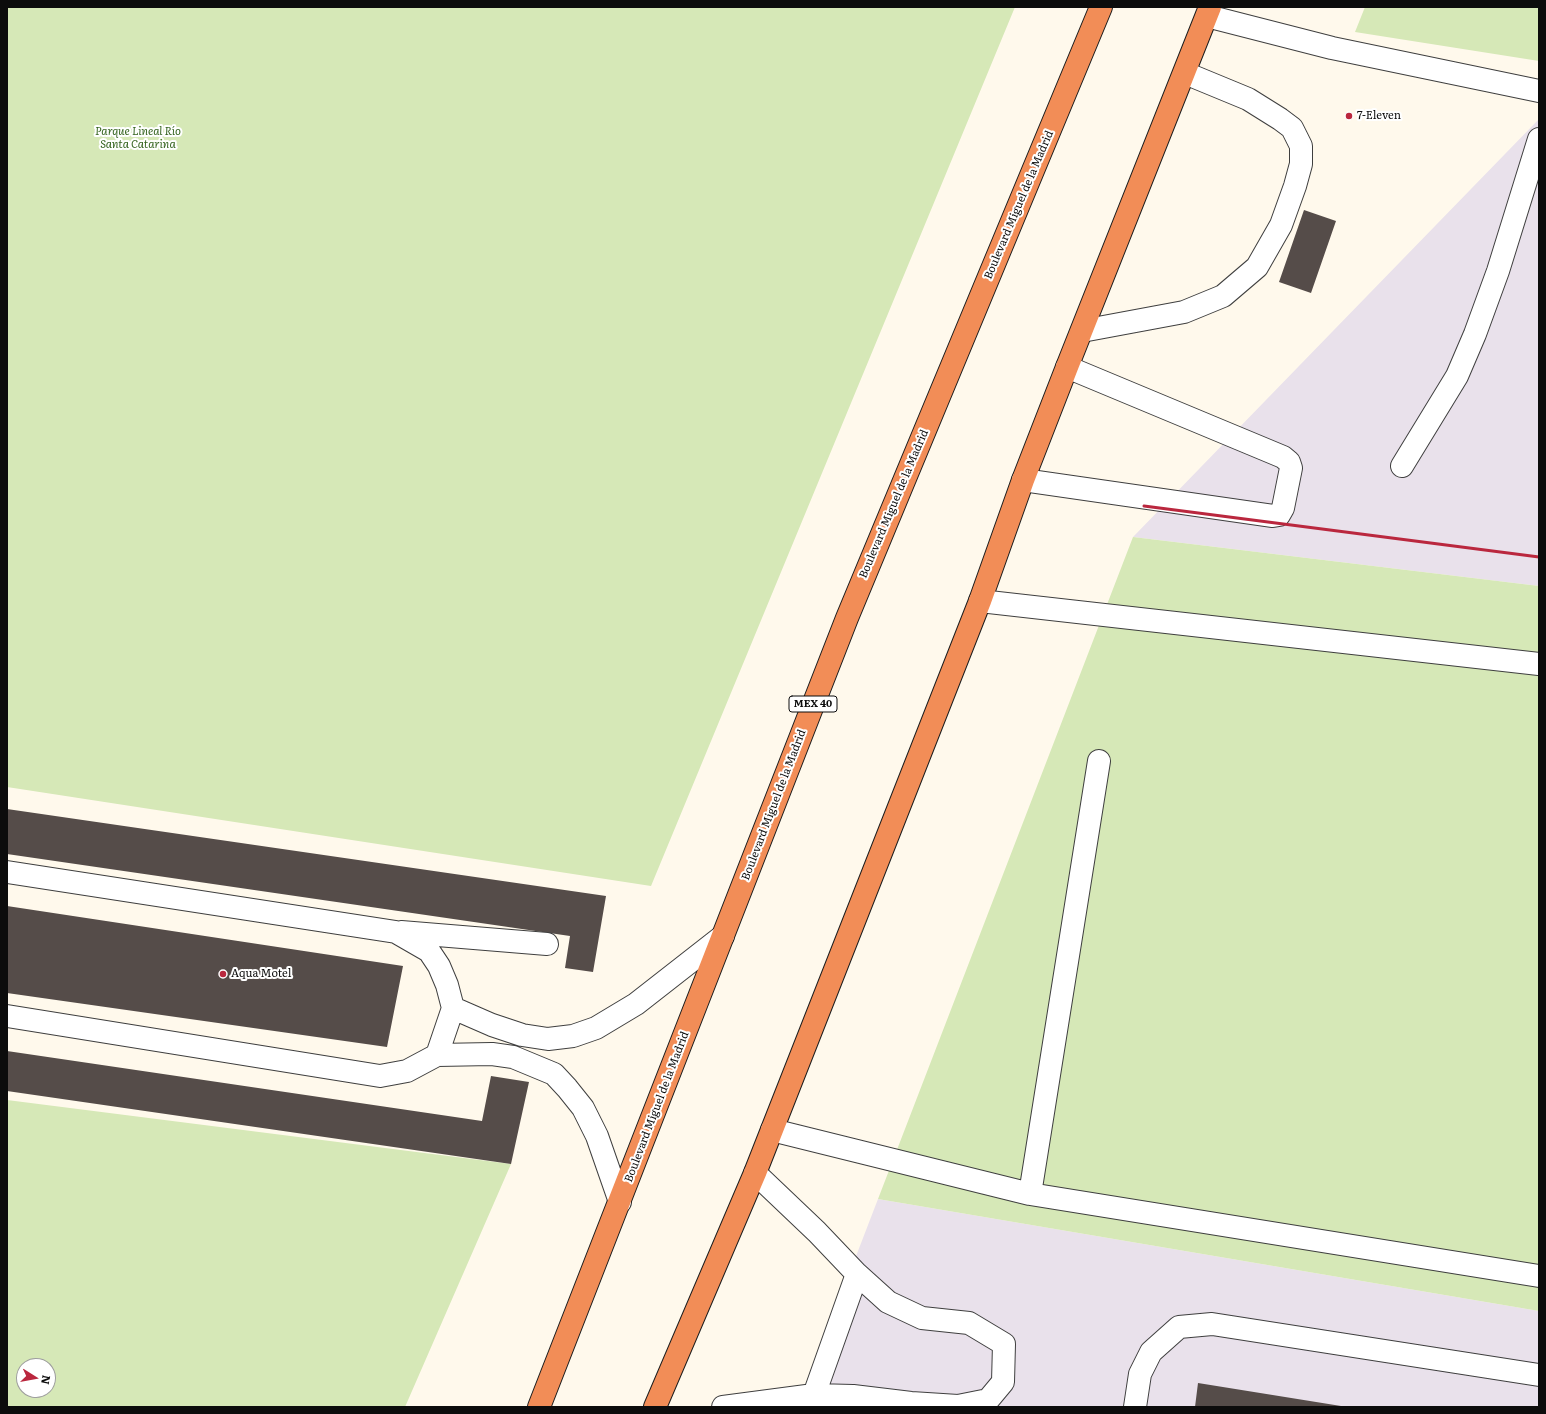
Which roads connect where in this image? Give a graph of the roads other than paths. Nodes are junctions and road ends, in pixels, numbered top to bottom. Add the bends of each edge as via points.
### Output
1 (1101, 7) edge
2 (1209, 12) edge
3 (1185, 73) junction
4 (1539, 90) edge
5 (1539, 139) edge
6 (1082, 331) junction
7 (1067, 367) junction
8 (1402, 466) dead end
9 (1023, 480) junction
10 (980, 601) junction
11 (1539, 664) edge
12 (1099, 761) dead end
13 (7, 872) edge
14 (396, 932) junction
15 (723, 936) junction
16 (547, 944) dead end
17 (453, 1008) junction
18 (7, 1016) edge
19 (437, 1055) junction
20 (772, 1130) junction
21 (755, 1173) junction
22 (1030, 1194) junction
23 (620, 1202) junction
24 (857, 1274) junction
25 (1539, 1276) edge
26 (1539, 1375) edge
27 (814, 1395) junction
28 (539, 1407) edge
29 (655, 1407) edge
30 (723, 1407) edge
31 (1135, 1407) edge

1 - 15 highway, Boulevard Miguel de la Madrid / MEX 40 via 850,611
2 - 3 highway
2 - 4 lane via 1332,48
3 - 6 highway
3 - 6 lane via 1248,98 1292,128 1301,146 1301,164 1281,225 1257,267 1223,296 1184,312
5 - 8 lane via 1498,271 1475,334 1457,376
6 - 7 highway
7 - 9 highway
7 - 9 lane via 1283,457 1291,468 1283,508 1279,515 1273,516
9 - 10 highway
10 - 11 lane
10 - 20 highway
12 - 22 lane
13 - 14 lane
14 - 16 lane
14 - 17 lane via 429,951 447,985
15 - 17 lane via 636,1004 596,1028 573,1036 548,1039 522,1035
15 - 23 highway, Boulevard Miguel de la Madrid / MEX 40
17 - 19 lane
18 - 19 lane via 380,1076 407,1071
19 - 23 lane via 492,1054 513,1057 554,1074 582,1108 597,1136
20 - 21 highway
20 - 22 lane
21 - 24 lane
21 - 29 highway
22 - 25 lane
23 - 28 highway, Boulevard Miguel de la Madrid / MEX 40
24 - 27 lane
24 - 27 lane via 888,1302 922,1318 969,1323 1004,1344 1003,1382 988,1400 958,1406
26 - 31 lane via 1212,1324 1179,1327 1151,1352 1140,1374
27 - 30 lane

